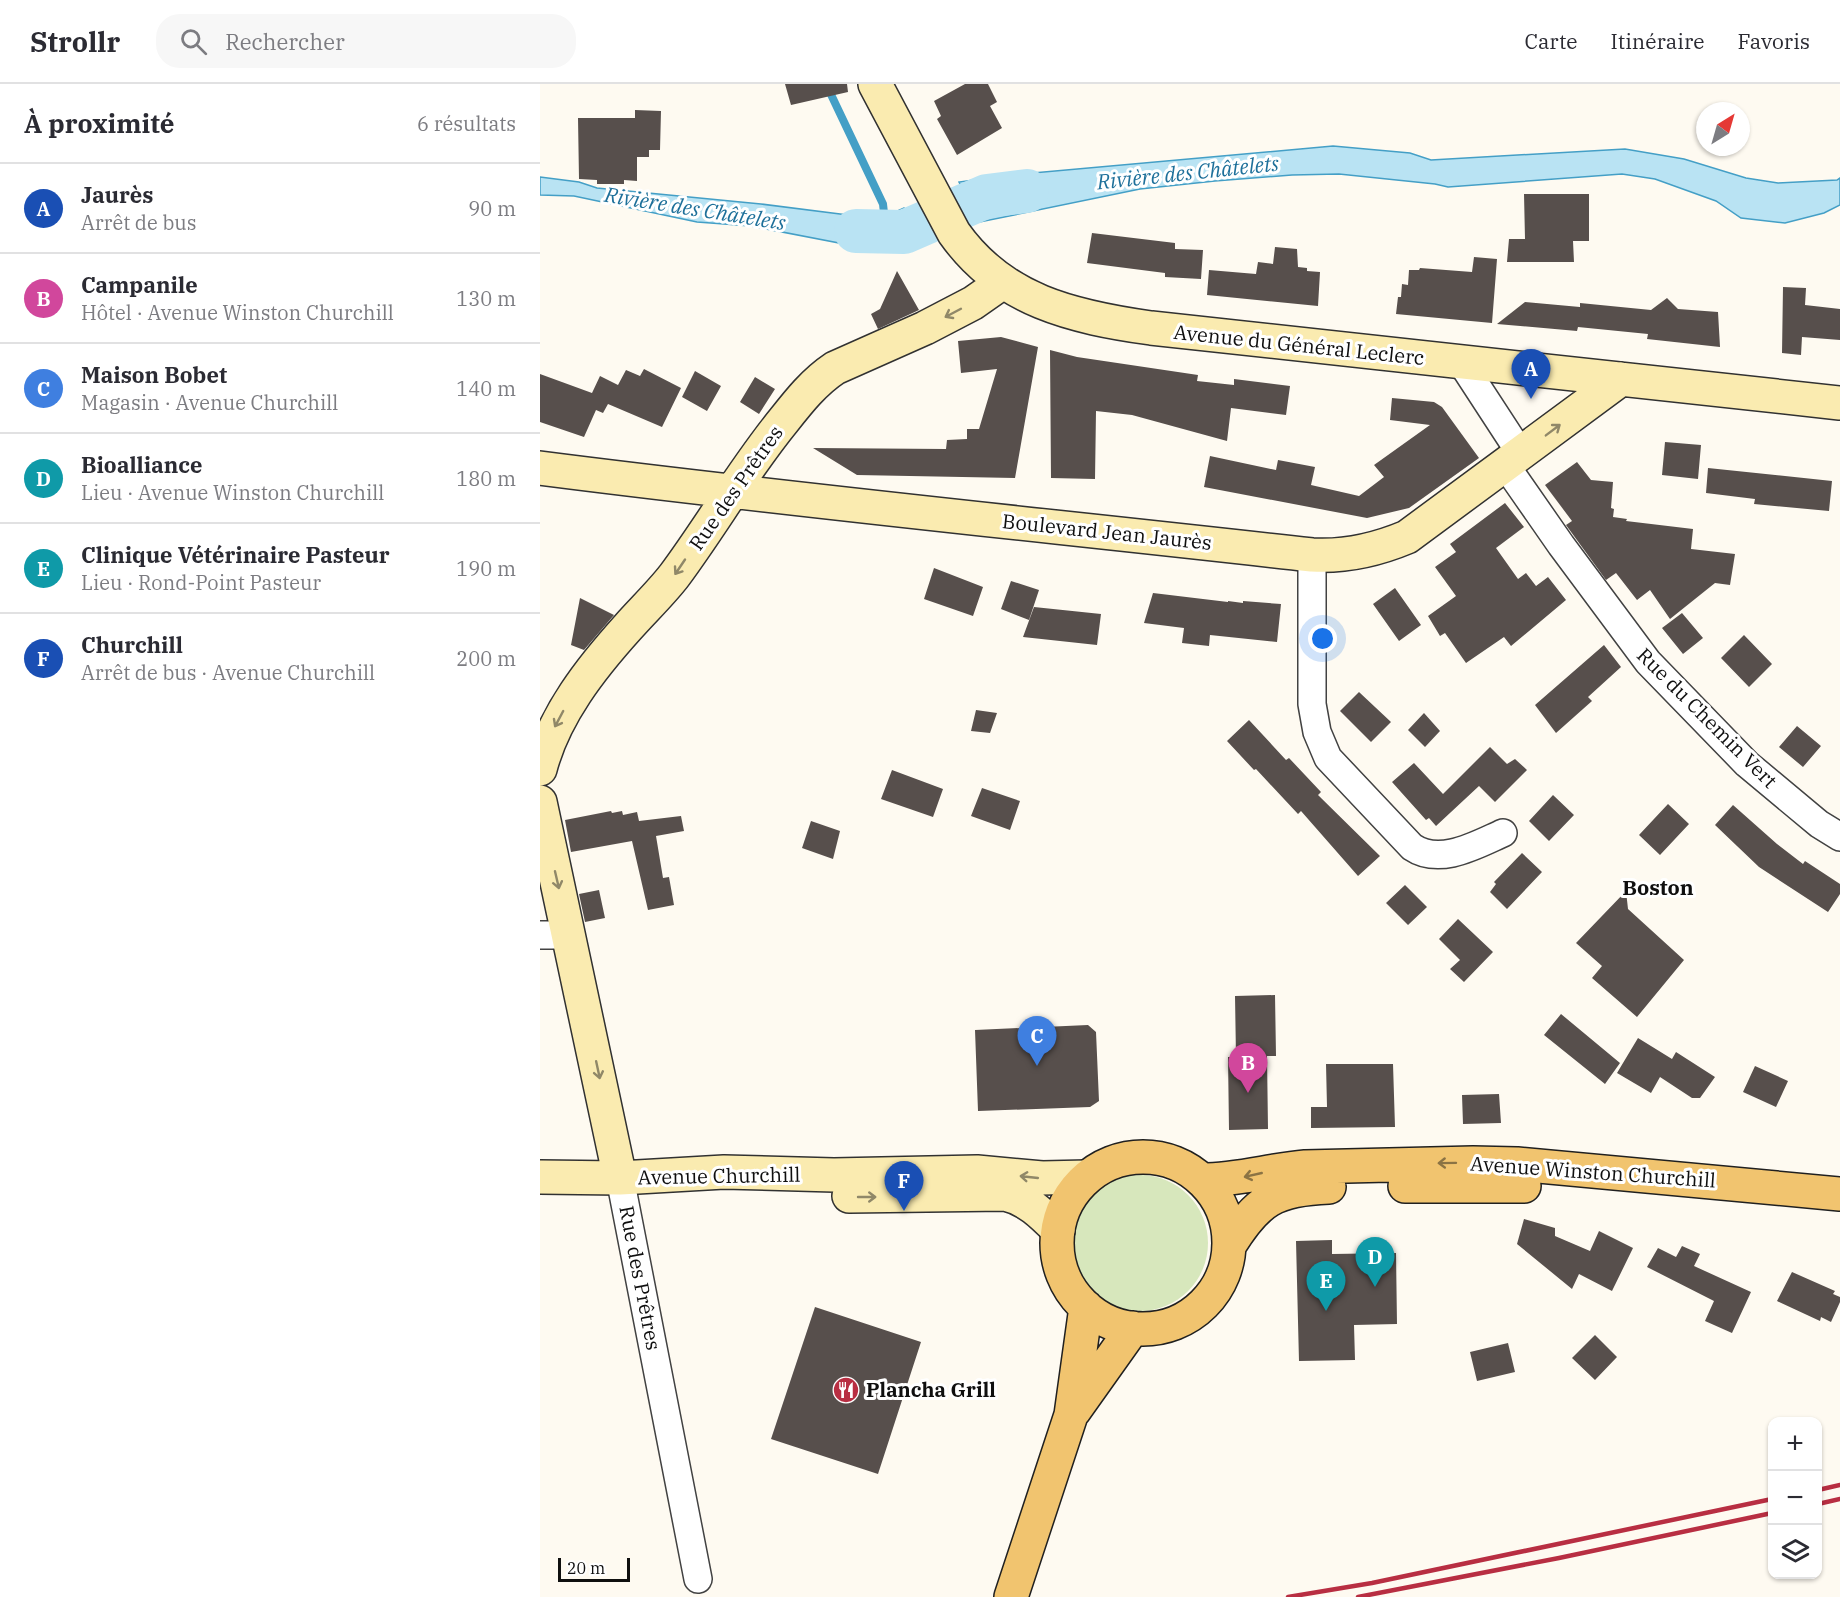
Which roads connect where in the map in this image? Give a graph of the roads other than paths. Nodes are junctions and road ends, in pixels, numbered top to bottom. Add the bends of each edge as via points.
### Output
1 (875, 84) edge
2 (1003, 282) junction
3 (1461, 362) junction
4 (1621, 379) junction
5 (1840, 403) edge
6 (1514, 460) junction
7 (540, 468) edge
8 (729, 492) junction
9 (1312, 555) junction
10 (540, 769) edge
11 (540, 802) edge
12 (1503, 833) dead end
13 (1840, 837) edge
14 (555, 935) edge
15 (540, 1177) edge
16 (1087, 1177) junction
17 (620, 1178) junction
18 (1202, 1180) junction
19 (1840, 1194) edge
20 (1840, 1211) edge
21 (1058, 1230) junction
22 (1229, 1246) junction
23 (1086, 1307) junction
24 (1133, 1328) junction
25 (1071, 1415) junction
26 (698, 1579) dead end
27 (1011, 1597) edge

1 - 2 street, Avenue du Général Leclerc via 954,233 976,261
2 - 3 street, Avenue du Général Leclerc via 1050,306 1118,324
2 -> 8 street, Rue des Prêtres via 973,303 821,377
3 - 4 street, Avenue du Général Leclerc
3 - 6 street, Rue du Chemin Vert
4 - 5 street, Avenue du Général Leclerc
6 -> 4 street, Boulevard Jean Jaurès
6 - 9 street, Boulevard Jean Jaurès via 1407,537 1352,554
6 - 13 street, Rue du Chemin Vert via 1561,545 1648,662 1747,764
7 - 8 street, Boulevard Jean Jaurès
8 - 9 street, Boulevard Jean Jaurès
8 -> 10 street, Rue des Prêtres via 673,578 606,652 566,708
9 - 12 street via 1312,704 1317,732 1328,758 1419,851 1434,855 1459,851
11 -> 14 street, Rue des Prêtres
14 -> 17 street, Rue des Prêtres
15 - 17 street
16 -> 17 street, Avenue Churchill via 1042,1178 977,1172 724,1172
16 - 18 main road via 1114,1161 1145,1156 1176,1163
16 - 21 main road via 1067,1201
17 -> 21 street, Avenue Churchill via 777,1196 1005,1194 1031,1205
17 - 26 street, Rue des Prêtres
19 -> 18 main road, Avenue Winston Churchill via 1567,1167 1473,1162 1305,1167
18 - 22 main road via 1223,1210
20 - 22 main road, Avenue Winston Churchill via 1569,1187 1306,1188 1285,1191 1259,1207
21 - 23 main road via 1062,1272
22 - 24 main road via 1217,1286 1199,1308 1168,1325
23 - 24 main road via 1108,1321
23 - 25 main road
24 - 25 main road
25 - 27 main road

